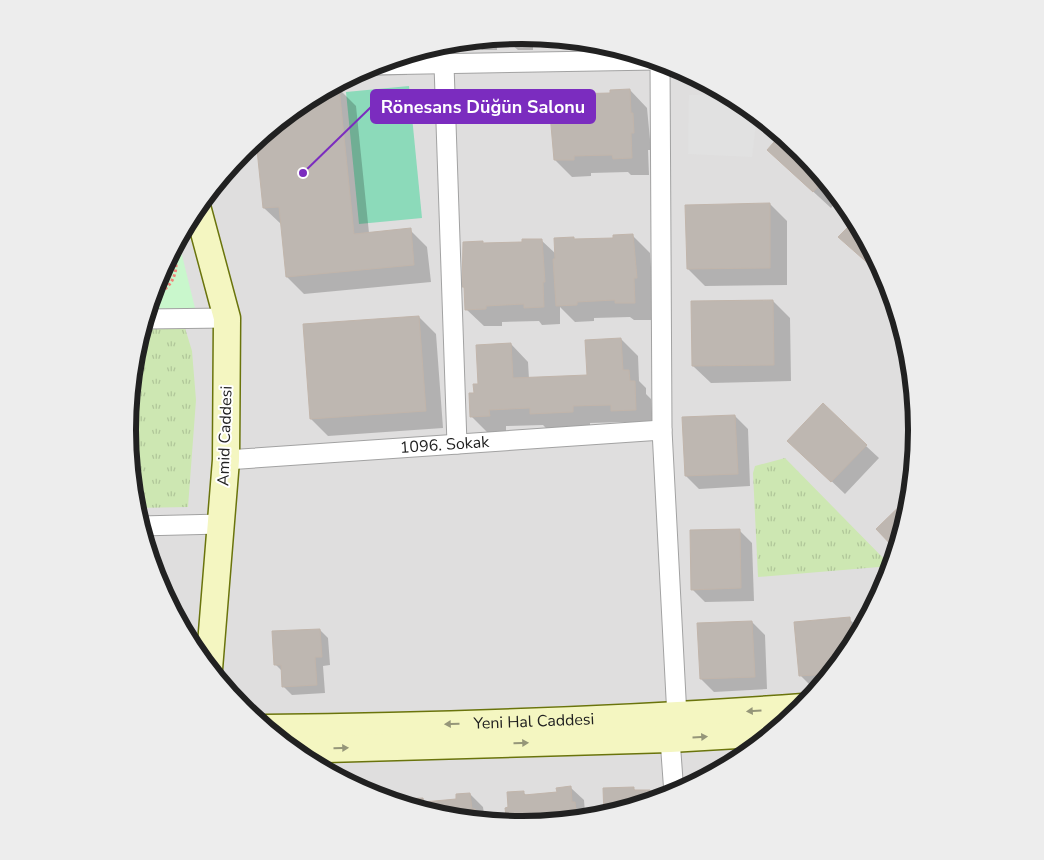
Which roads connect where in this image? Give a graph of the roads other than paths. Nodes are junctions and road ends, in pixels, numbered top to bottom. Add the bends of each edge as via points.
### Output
1 (637, 61) edge
2 (444, 65) junction
3 (394, 66) edge
4 (659, 69) edge
5 (201, 216) edge
6 (227, 318) junction
7 (152, 319) edge
8 (662, 430) junction
9 (457, 444) junction
10 (226, 460) junction
11 (221, 524) junction
12 (148, 526) edge
13 (210, 657) edge
14 (787, 710) edge
15 (277, 728) edge
16 (673, 728) junction
17 (761, 732) edge
18 (305, 749) edge
19 (674, 785) edge

1 - 2 street
2 - 3 street
2 - 9 street
4 - 8 street
5 - 6 street, Amid Caddesi
6 - 7 street
6 - 10 street, Amid Caddesi
8 - 9 street, 1096. Sokak
8 - 16 street
9 - 10 street, 1096. Sokak
10 - 11 street, Amid Caddesi
11 - 12 street
11 - 13 street, Amid Caddesi
14 -> 16 street, Yeni Hal Caddesi
16 -> 15 street, Yeni Hal Caddesi
16 -> 17 street
18 -> 16 street
16 - 19 street

